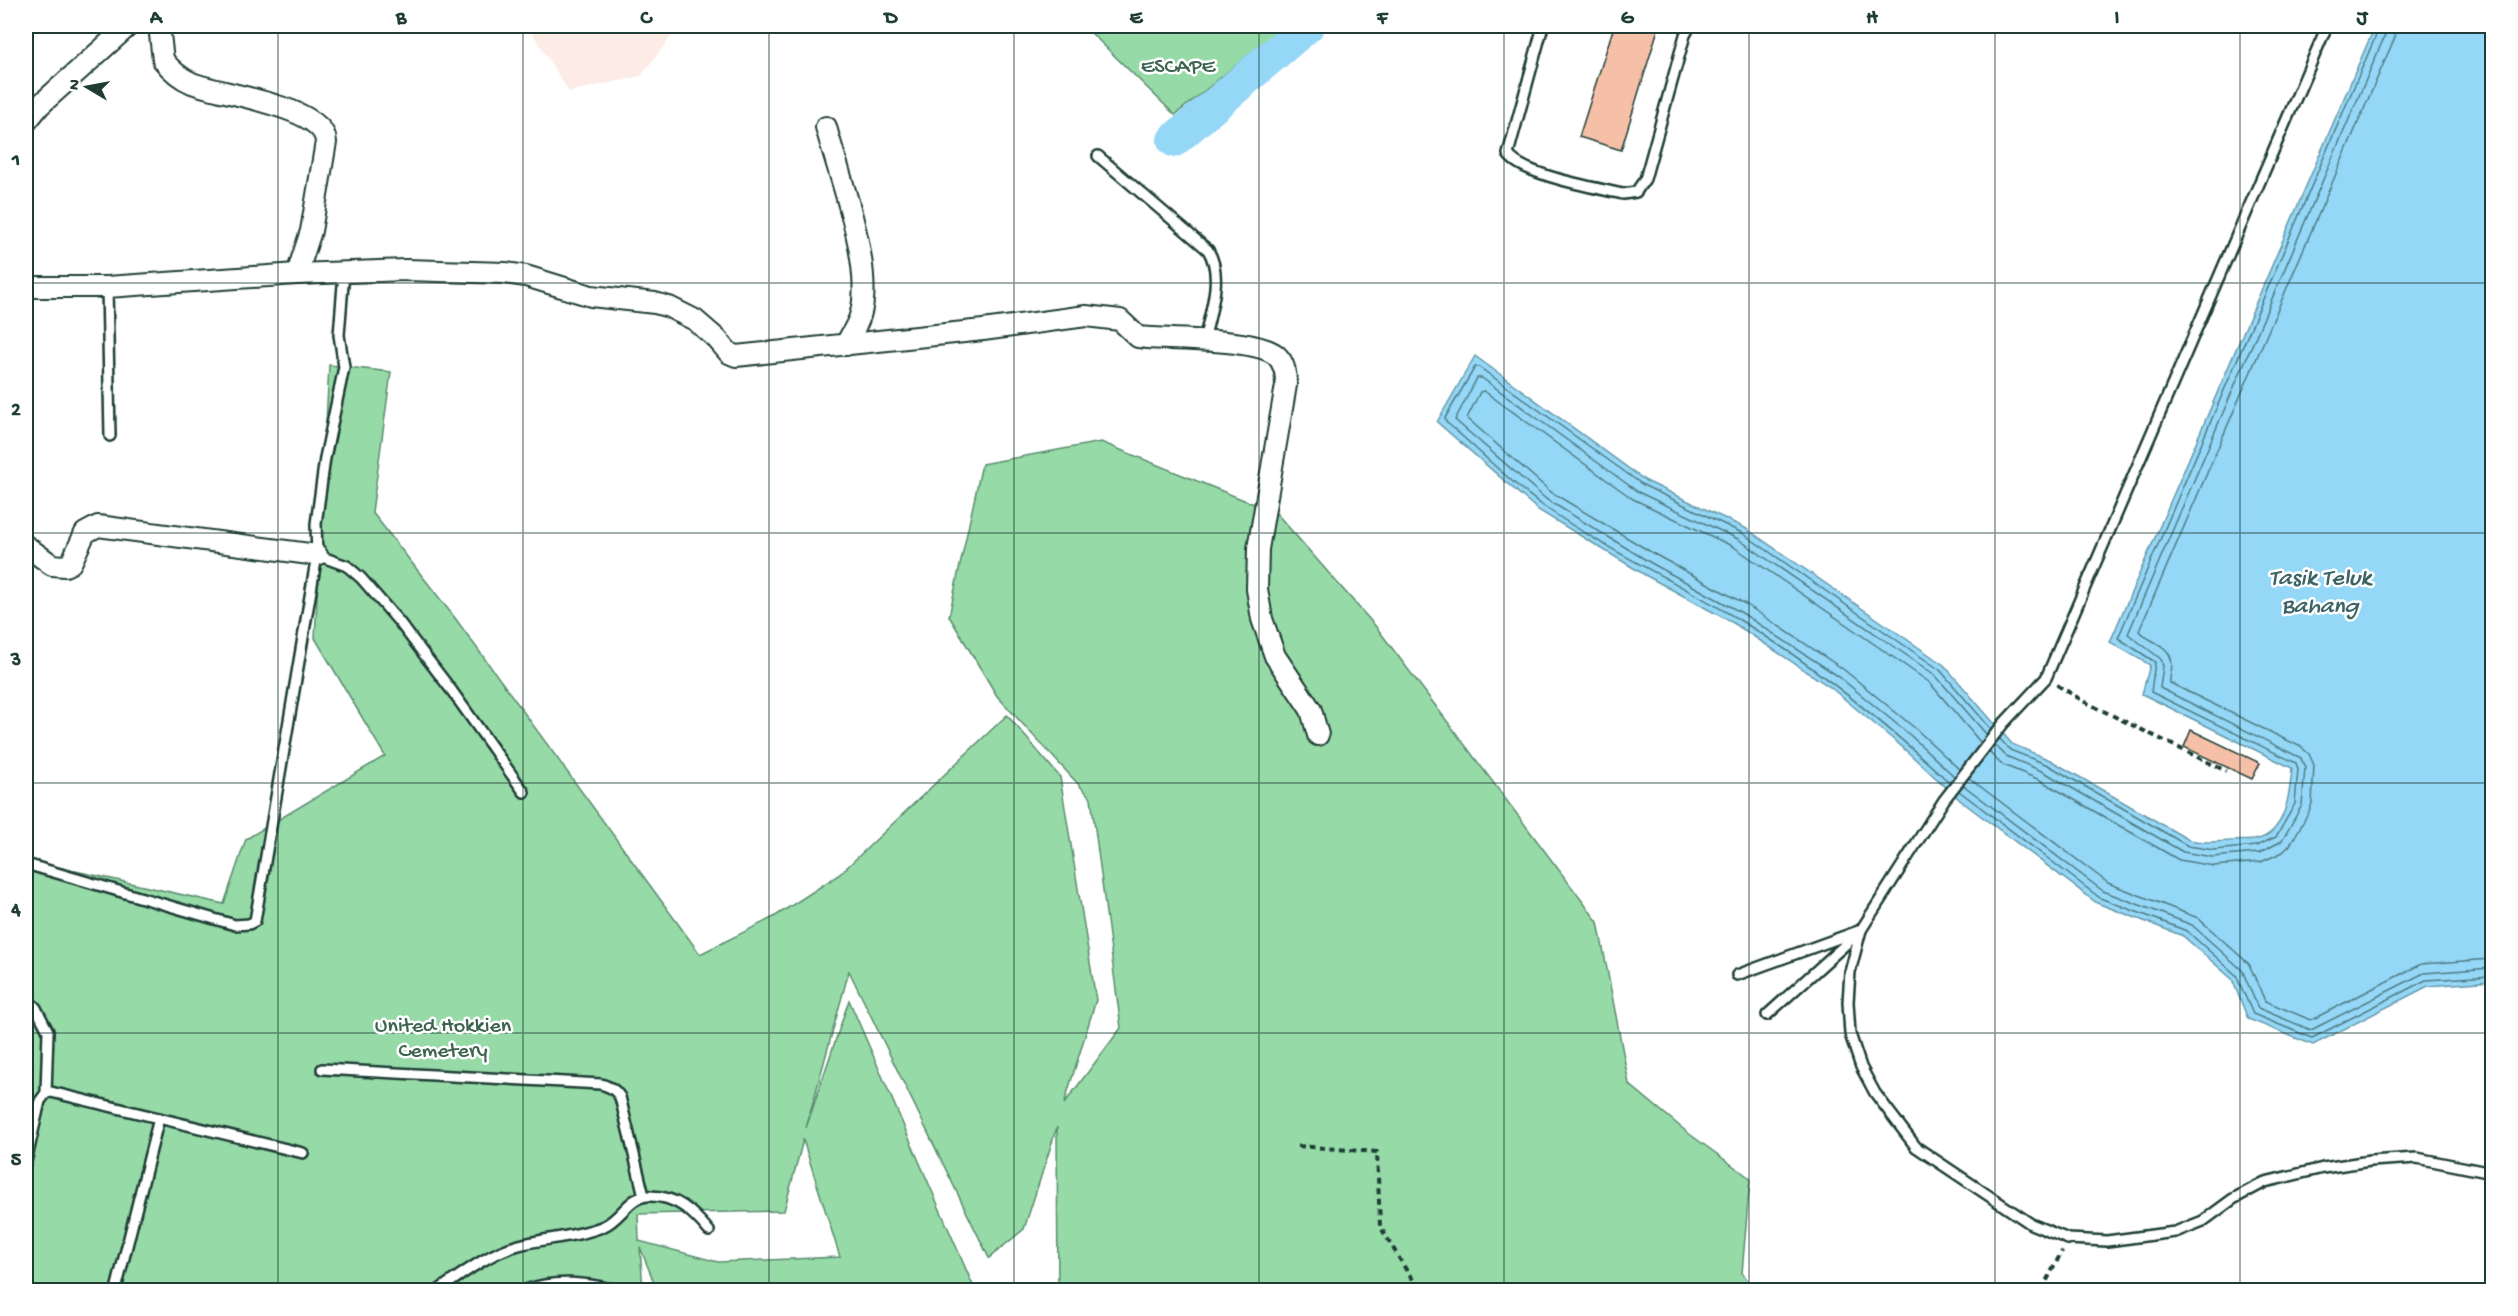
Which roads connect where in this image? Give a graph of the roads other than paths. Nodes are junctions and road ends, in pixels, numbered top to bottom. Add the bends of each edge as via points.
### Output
1 (128, 26) edge
2 (159, 26) edge
3 (1543, 26) edge
4 (1690, 26) edge
5 (2327, 26) edge
6 (26, 122) edge
7 (826, 127) dead end
8 (1098, 156) dead end
9 (344, 273) junction
10 (297, 274) junction
11 (26, 287) edge
12 (107, 287) junction
13 (1204, 341) junction
14 (846, 345) junction
15 (110, 436) dead end
16 (26, 546) edge
17 (317, 555) junction
18 (1318, 735) dead end
19 (524, 792) dead end
20 (26, 864) edge
21 (1861, 930) junction
22 (1737, 975) dead end
23 (26, 998) edge
24 (1767, 1015) dead end
25 (322, 1069) dead end
26 (46, 1093) junction
27 (159, 1118) junction
28 (303, 1153) dead end
29 (26, 1162) edge
30 (2493, 1173) edge
31 (644, 1196) junction
32 (709, 1231) dead end
33 (116, 1290) edge
34 (439, 1290) edge
35 (525, 1290) edge
36 (617, 1290) edge

1 - 6 street
2 - 10 street via 163,60 180,76 204,87 294,111 324,133 326,142 311,231
3 - 4 lane via 1509,154 1516,163 1533,171 1623,194 1636,192 1645,179
5 - 21 lane via 2046,678 2003,724 1944,800
7 - 14 street via 861,252 864,285 860,316
8 - 13 lane via 1208,250 1216,274
9 - 10 street
9 - 14 street via 505,273 591,296 655,303 695,320 736,356
9 - 17 lane via 339,335 344,367 316,524
10 - 12 street
11 - 12 street
12 - 15 lane
13 - 14 street via 1138,337 1120,320 1086,316
13 - 18 street via 1268,350 1278,357 1286,375 1258,549 1257,589 1275,656 1311,710
16 - 17 street via 52,565 64,566 71,563 86,533 98,526
17 - 19 lane via 347,566 361,578 452,691
17 - 20 lane via 255,921 235,925
21 - 22 lane
21 - 24 lane
21 - 30 lane via 1850,972 1850,1034 1875,1093 1916,1147 2031,1224 2068,1239 2107,1241 2175,1232 2203,1221 2265,1182 2313,1169 2417,1158
23 - 26 lane via 48,1031
25 - 31 lane via 611,1087 620,1097
26 - 27 lane
26 - 29 lane via 40,1101
27 - 28 lane
27 - 33 lane
31 - 32 lane via 684,1205
31 - 34 lane via 633,1200 618,1217 601,1227 516,1246
35 - 36 lane via 569,1282

